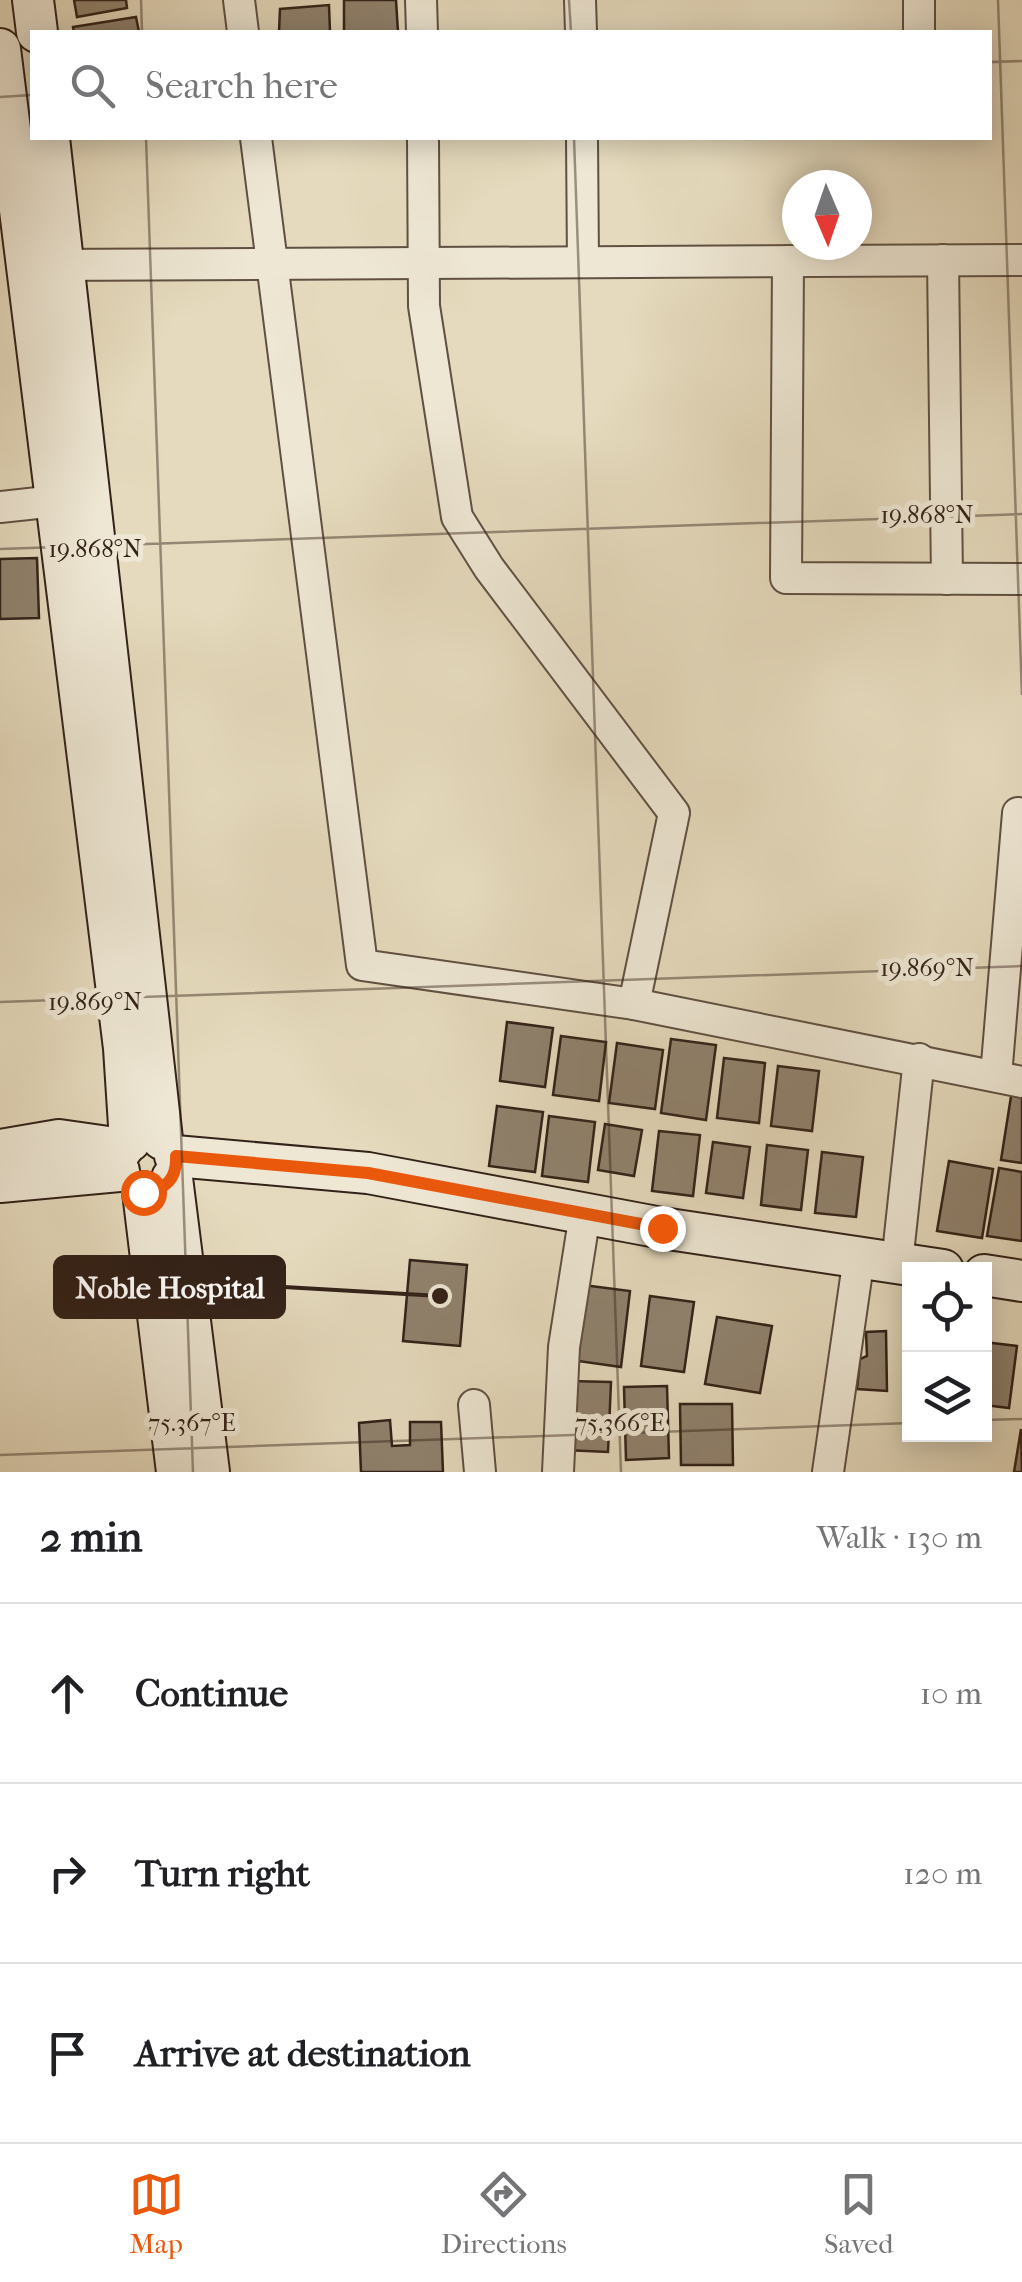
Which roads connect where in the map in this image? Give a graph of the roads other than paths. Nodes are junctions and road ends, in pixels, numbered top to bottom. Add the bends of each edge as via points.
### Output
1 (33, 0) edge
2 (239, 0) edge
3 (421, 0) edge
4 (580, 0) edge
5 (919, 0) edge
6 (37, 30) edge
7 (243, 30) edge
8 (422, 30) edge
9 (581, 30) edge
10 (919, 30) edge
11 (0, 49) edge
12 (49, 140) edge
13 (256, 140) edge
14 (423, 140) edge
15 (582, 140) edge
16 (942, 260) junction
17 (1022, 260) edge
18 (788, 261) junction
19 (583, 262) junction
20 (425, 263) junction
21 (272, 264) junction
22 (45, 265) junction
23 (56, 501) junction
24 (0, 507) edge
25 (947, 579) junction
26 (1022, 579) edge
27 (1018, 814) dead end
28 (634, 1004) junction
29 (919, 1059) junction
30 (1009, 1079) edge
31 (0, 1150) edge
32 (146, 1161) junction
33 (0, 1182) edge
34 (585, 1214) junction
35 (878, 1260) junction
36 (902, 1264) edge
37 (992, 1277) edge
38 (1022, 1281) edge
39 (474, 1405) dead end
40 (177, 1472) edge
41 (210, 1472) edge
42 (480, 1472) edge
43 (558, 1472) edge
44 (828, 1472) edge

1 - 6 main road
2 - 7 street
3 - 8 street
4 - 9 street
5 - 10 street
11 - 22 main road
12 - 22 main road
13 - 21 street
14 - 20 street
15 - 19 street
16 - 17 street
16 - 18 street
16 - 25 street
18 - 19 street
18 - 25 street via 786,578
19 - 20 street
20 - 21 street
20 - 28 street via 424,306 457,517 674,813
21 - 22 street
21 - 28 street via 362,964
22 - 23 main road
22 - 32 main road
23 - 24 street
23 - 32 main road via 124,1048
25 - 26 street
27 - 30 street
28 - 29 street
29 - 30 street
29 - 35 street
31 - 32 main road via 59,1140
32 - 33 main road
32 - 34 main road via 368,1173
32 - 40 main road
32 - 41 main road
34 - 35 main road
34 - 43 street via 564,1347
35 - 36 main road
35 - 44 street
37 - 38 main road
39 - 42 street

